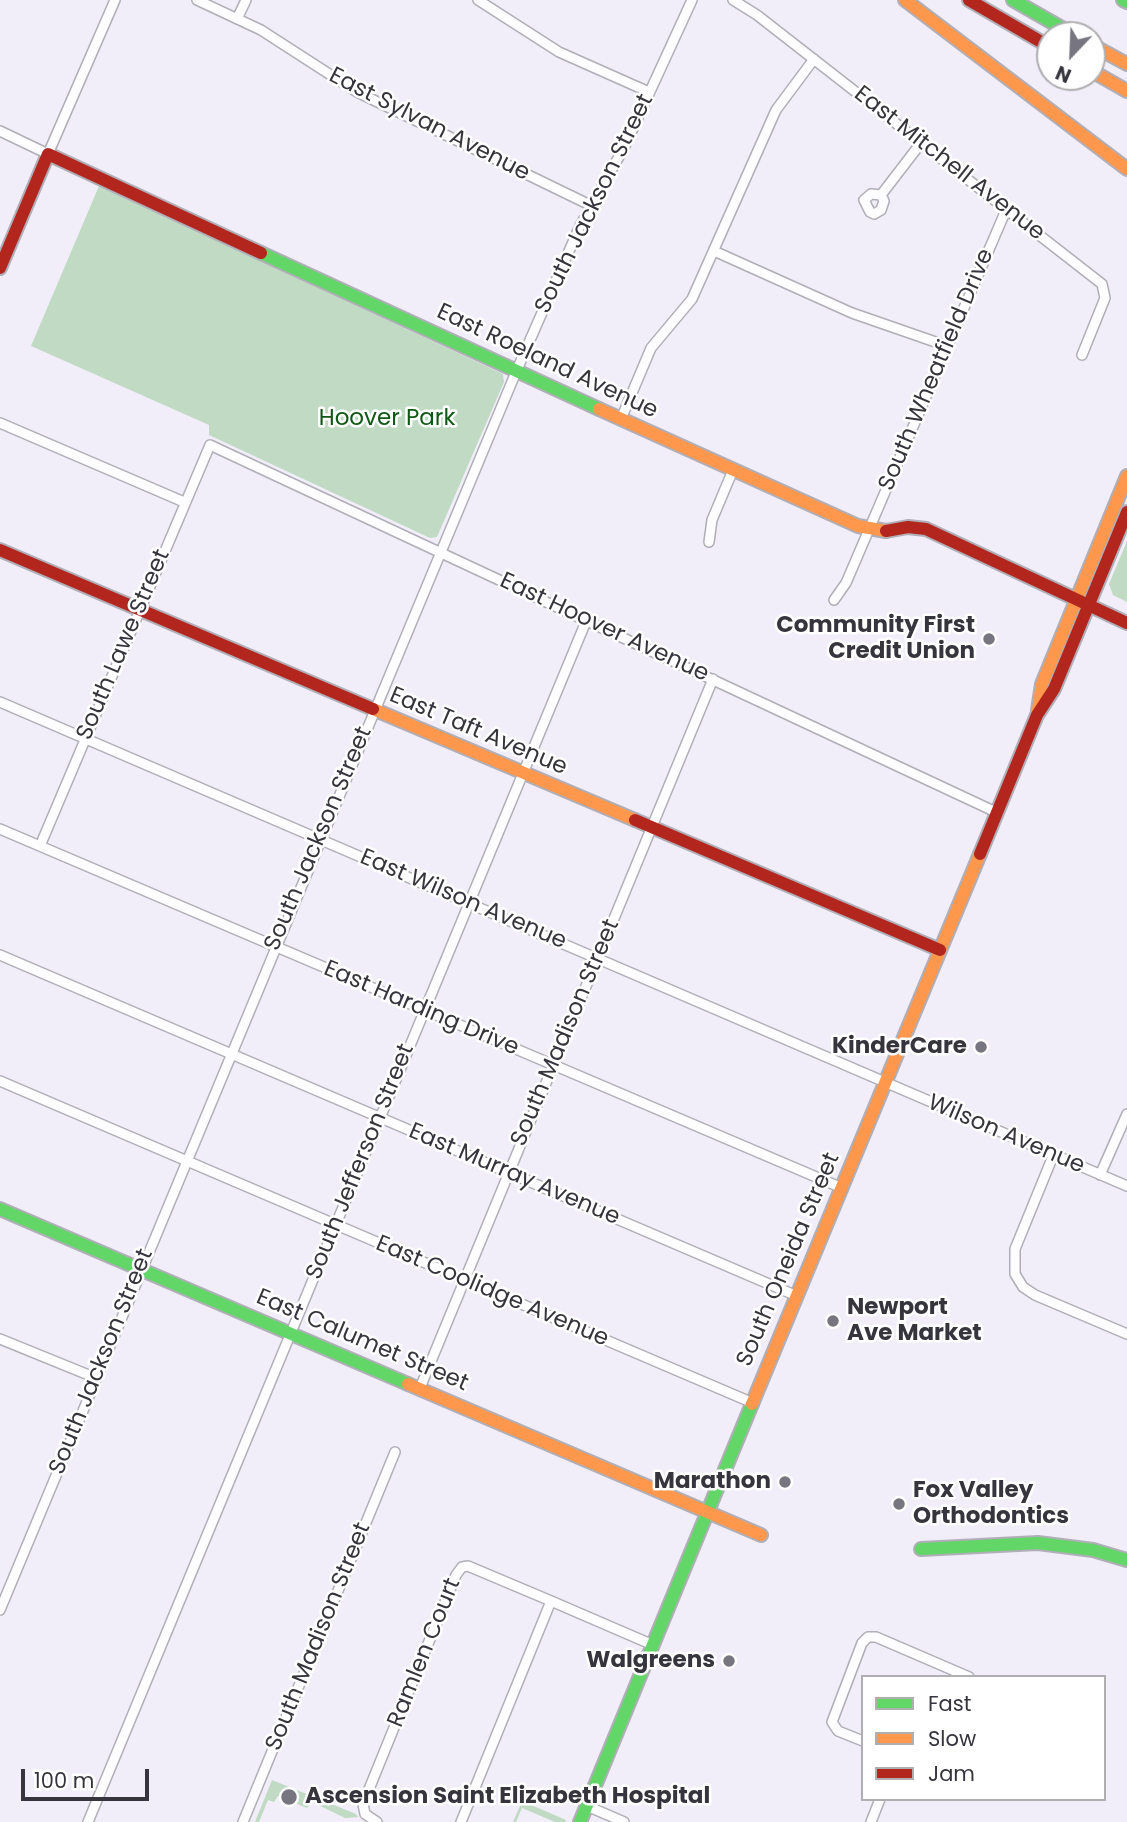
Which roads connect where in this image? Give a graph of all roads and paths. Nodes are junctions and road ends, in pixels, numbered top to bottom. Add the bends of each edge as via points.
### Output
1 (115, 0) edge
2 (197, 0) edge
3 (246, 0) edge
4 (478, 0) edge
5 (692, 0) edge
6 (733, 0) edge
7 (905, 0) edge
8 (969, 0) edge
9 (1013, 0) edge
10 (237, 19) junction
11 (1050, 21) edge
12 (1036, 39) edge
13 (1106, 53) edge
14 (814, 59) junction
15 (1127, 64) edge
16 (1106, 79) edge
17 (1127, 91) edge
18 (649, 92) junction
19 (0, 131) edge
20 (921, 142) junction
21 (48, 154) junction
22 (1127, 169) edge
23 (881, 195) dead end
24 (590, 205) junction
25 (1006, 209) junction
26 (714, 251) junction
27 (0, 268) edge
28 (947, 346) junction
29 (1082, 355) dead end
30 (516, 372) junction
31 (621, 419) junction
32 (0, 424) edge
33 (210, 446) joint
34 (733, 470) junction
35 (1127, 476) edge
36 (184, 502) junction
37 (1127, 512) edge
38 (868, 530) junction
39 (709, 542) dead end
40 (0, 550) edge
41 (439, 550) junction
42 (834, 600) dead end
43 (1082, 603) junction
44 (139, 609) junction
45 (587, 620) junction
46 (1127, 623) edge
47 (713, 679) junction
48 (0, 702) edge
49 (372, 710) junction
50 (85, 739) junction
51 (522, 774) junction
52 (998, 813) junction
53 (0, 829) edge
54 (651, 829) junction
55 (319, 838) junction
56 (40, 846) junction
57 (469, 902) junction
58 (274, 947) junction
59 (940, 950) junction
60 (0, 955) edge
61 (598, 957) junction
62 (424, 1010) junction
63 (229, 1054) junction
64 (553, 1065) junction
65 (0, 1081) edge
66 (886, 1083) junction
67 (1127, 1114) edge
68 (379, 1118) junction
69 (1054, 1156) junction
70 (185, 1161) junction
71 (508, 1173) junction
72 (1100, 1175) junction
73 (1127, 1186) edge
74 (842, 1188) junction
75 (0, 1209) edge
76 (335, 1225) junction
77 (141, 1270) junction
78 (463, 1280) junction
79 (797, 1296) junction
80 (291, 1334) junction
81 (1127, 1334) edge
82 (0, 1339) edge
83 (96, 1378) junction
84 (420, 1388) junction
85 (753, 1403) junction
86 (396, 1452) dead end
87 (707, 1513) junction
88 (761, 1535) dead end
89 (921, 1549) dead end
90 (1127, 1560) edge
91 (551, 1601) junction
92 (0, 1610) edge
93 (653, 1646) junction
94 (964, 1675) edge
95 (861, 1740) edge
96 (879, 1801) edge
97 (587, 1806) junction
98 (88, 1822) edge
99 (243, 1822) edge
100 (377, 1822) edge
101 (461, 1822) edge
102 (580, 1822) edge
103 (624, 1822) edge
104 (871, 1822) edge

1 - 21 street
2 - 10 street, East Sylvan Avenue
3 - 10 street
4 - 18 street via 559,52
5 - 18 street, South Jackson Street
6 - 14 street, East Mitchell Avenue
7 - 22 main road
8 - 12 main road
9 - 11 main road
10 - 24 street, East Sylvan Avenue via 357,92
13 - 15 main road
14 - 20 street, East Mitchell Avenue
14 - 26 street via 776,110
16 - 17 main road
18 - 24 street, South Jackson Street via 625,146
19 - 21 street, East Roeland Avenue
20 - 23 street
20 - 25 street, East Mitchell Avenue
21 - 27 main road
21 - 30 main road, East Roeland Avenue
24 - 30 street, South Jackson Street
25 - 28 street, South Wheatfield Drive
25 - 29 street, East Mitchell Avenue via 1106,291
26 - 28 street via 852,313
26 - 31 street via 690,303 651,348
28 - 38 street, South Wheatfield Drive
30 - 31 main road, East Roeland Avenue
30 - 41 street, South Jackson Street
31 - 34 main road, East Roeland Avenue
32 - 36 street
33 - 36 street, South Lawe Street
33 - 41 street, East Hoover Avenue
34 - 38 main road, East Roeland Avenue
34 - 39 street via 712,520
35 - 43 main road, South Oneida Street
36 - 44 street, South Lawe Street
37 - 43 main road, South Oneida Street
38 - 42 street, South Wheatfield Drive
38 - 43 main road, East Roeland Avenue via 926,529
40 - 44 main road, East Taft Avenue
41 - 45 street, East Hoover Avenue
41 - 49 street, South Jackson Street
43 - 46 main road, East Roeland Avenue
43 - 52 main road, South Oneida Street via 1054,689 1037,715
44 - 49 main road, East Taft Avenue
44 - 50 street, South Lawe Street
45 - 47 street, East Hoover Avenue
45 - 51 street, South Jefferson Street
47 - 52 street, East Hoover Avenue
47 - 54 street, South Madison Street
48 - 50 street, East Wilson Avenue
49 - 51 main road, East Taft Avenue
49 - 55 street, South Jackson Street
50 - 55 street, East Wilson Avenue
50 - 56 street, South Lawe Street
51 - 54 main road, East Taft Avenue
51 - 57 street, South Jefferson Street
52 - 59 main road, South Oneida Street
53 - 56 street, East Harding Drive
54 - 59 main road, East Taft Avenue
54 - 61 street, South Madison Street
55 - 57 street, East Wilson Avenue
55 - 58 street, South Jackson Street
56 - 58 street, East Harding Drive
57 - 61 street, East Wilson Avenue
57 - 62 street, South Jefferson Street
58 - 62 street, East Harding Drive
58 - 63 street, South Jackson Street
59 - 66 main road, South Oneida Street
60 - 63 street, East Murray Avenue
61 - 64 street, South Madison Street
61 - 66 street, East Wilson Avenue
62 - 64 street, East Harding Drive
62 - 68 street, South Jefferson Street
63 - 68 street, East Murray Avenue
63 - 70 street, South Jackson Street
64 - 71 street, South Madison Street
64 - 74 street, East Harding Drive
65 - 70 street, East Coolidge Avenue
66 - 69 street, Wilson Avenue
66 - 74 main road, South Oneida Street
67 - 72 street
68 - 71 street, East Murray Avenue
68 - 76 street, South Jefferson Street
69 - 72 street, Wilson Avenue
69 - 81 street via 1015,1249 1015,1274 1035,1295
70 - 76 street, East Coolidge Avenue
70 - 77 street, South Jackson Street
71 - 78 street, South Madison Street
71 - 79 street, East Murray Avenue
72 - 73 street, Wilson Avenue
74 - 79 main road, South Oneida Street
75 - 77 main road, East Calumet Street
76 - 78 street, East Coolidge Avenue
76 - 80 street, South Jefferson Street
77 - 80 main road, East Calumet Street
77 - 83 street, South Jackson Street
78 - 84 street, South Madison Street
78 - 85 street, East Coolidge Avenue
79 - 85 main road, South Oneida Street
80 - 84 main road, East Calumet Street
80 - 98 street, South Jefferson Street
82 - 83 street
83 - 92 street, South Jackson Street
84 - 87 main road, East Calumet Street
85 - 87 main road, South Oneida Street
86 - 99 street, South Madison Street
87 - 88 main road, East Calumet Street
87 - 93 main road, South Oneida Street
89 - 90 main road via 1034,1543
91 - 93 street, Ramlen Court
91 - 100 street, Ramlen Court via 472,1567 460,1569 363,1804 365,1814
91 - 101 street
93 - 97 main road, South Oneida Street
94 - 95 street via 876,1637 864,1639 832,1722 838,1731
96 - 104 street
97 - 102 main road, South Oneida Street
97 - 103 street

